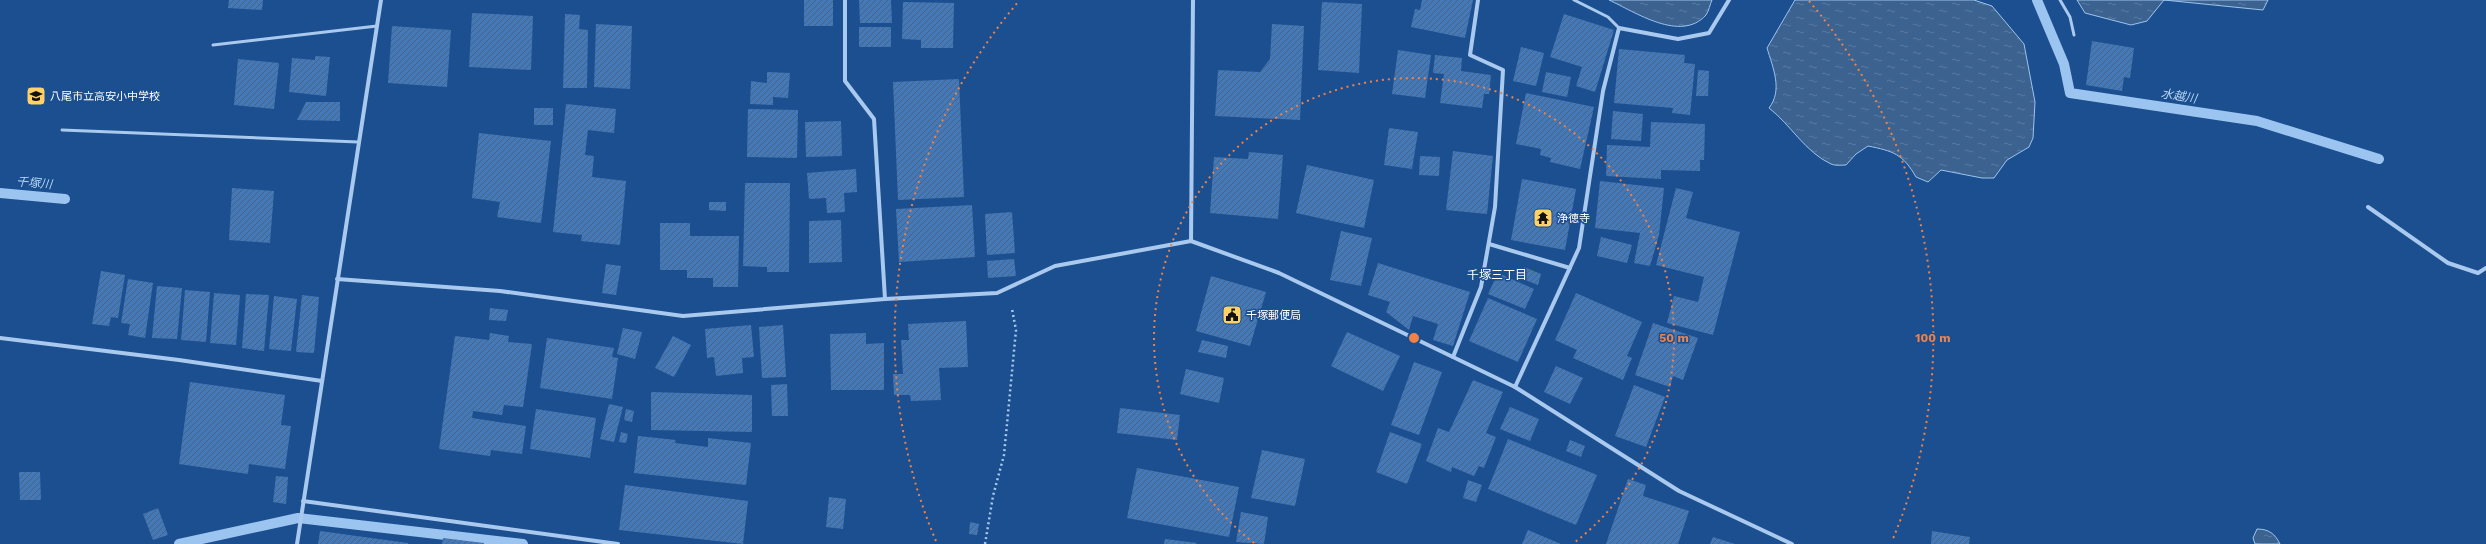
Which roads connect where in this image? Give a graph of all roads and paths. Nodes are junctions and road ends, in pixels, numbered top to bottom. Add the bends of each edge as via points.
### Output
1 (381, 0) edge
2 (845, 0) edge
3 (1193, 0) edge
4 (1478, 0) edge
5 (1574, 0) edge
6 (1729, 0) edge
7 (2060, 0) edge
8 (377, 26) junction
9 (1619, 28) junction
10 (2074, 35) dead end
11 (213, 45) dead end
12 (62, 130) dead end
13 (358, 142) junction
14 (2368, 207) dead end
15 (1191, 241) junction
16 (1489, 244) junction
17 (1570, 268) junction
18 (2486, 268) edge
19 (337, 279) junction
20 (1009, 288) junction
21 (885, 299) junction
22 (0, 338) edge
23 (1452, 357) junction
24 (322, 381) junction
25 (1515, 387) junction
26 (303, 501) junction
27 (297, 544) edge
28 (618, 544) edge
29 (985, 544) edge
30 (1792, 544) edge

1 - 8 street
2 - 21 street via 846,81 874,119
3 - 15 street
4 - 16 street via 1470,56 1503,70 1495,207
5 - 9 lane via 1608,17
6 - 9 street via 1709,33 1678,39
7 - 10 lane via 2070,17
8 - 11 lane
8 - 13 street
9 - 17 street via 1603,91 1579,248
12 - 13 lane
13 - 19 street
14 - 18 street via 2448,263 2478,273
15 - 20 street via 1054,266
15 - 23 street via 1279,273
16 - 17 street
16 - 23 street via 1481,287
17 - 25 street
19 - 21 street via 500,291 682,316
19 - 24 street
20 - 21 street via 997,293
20 - 29 path via 1016,330 1013,362 1004,455 993,496
22 - 24 street
23 - 25 street
24 - 26 street
25 - 30 street via 1679,491
26 - 27 street
26 - 28 street

